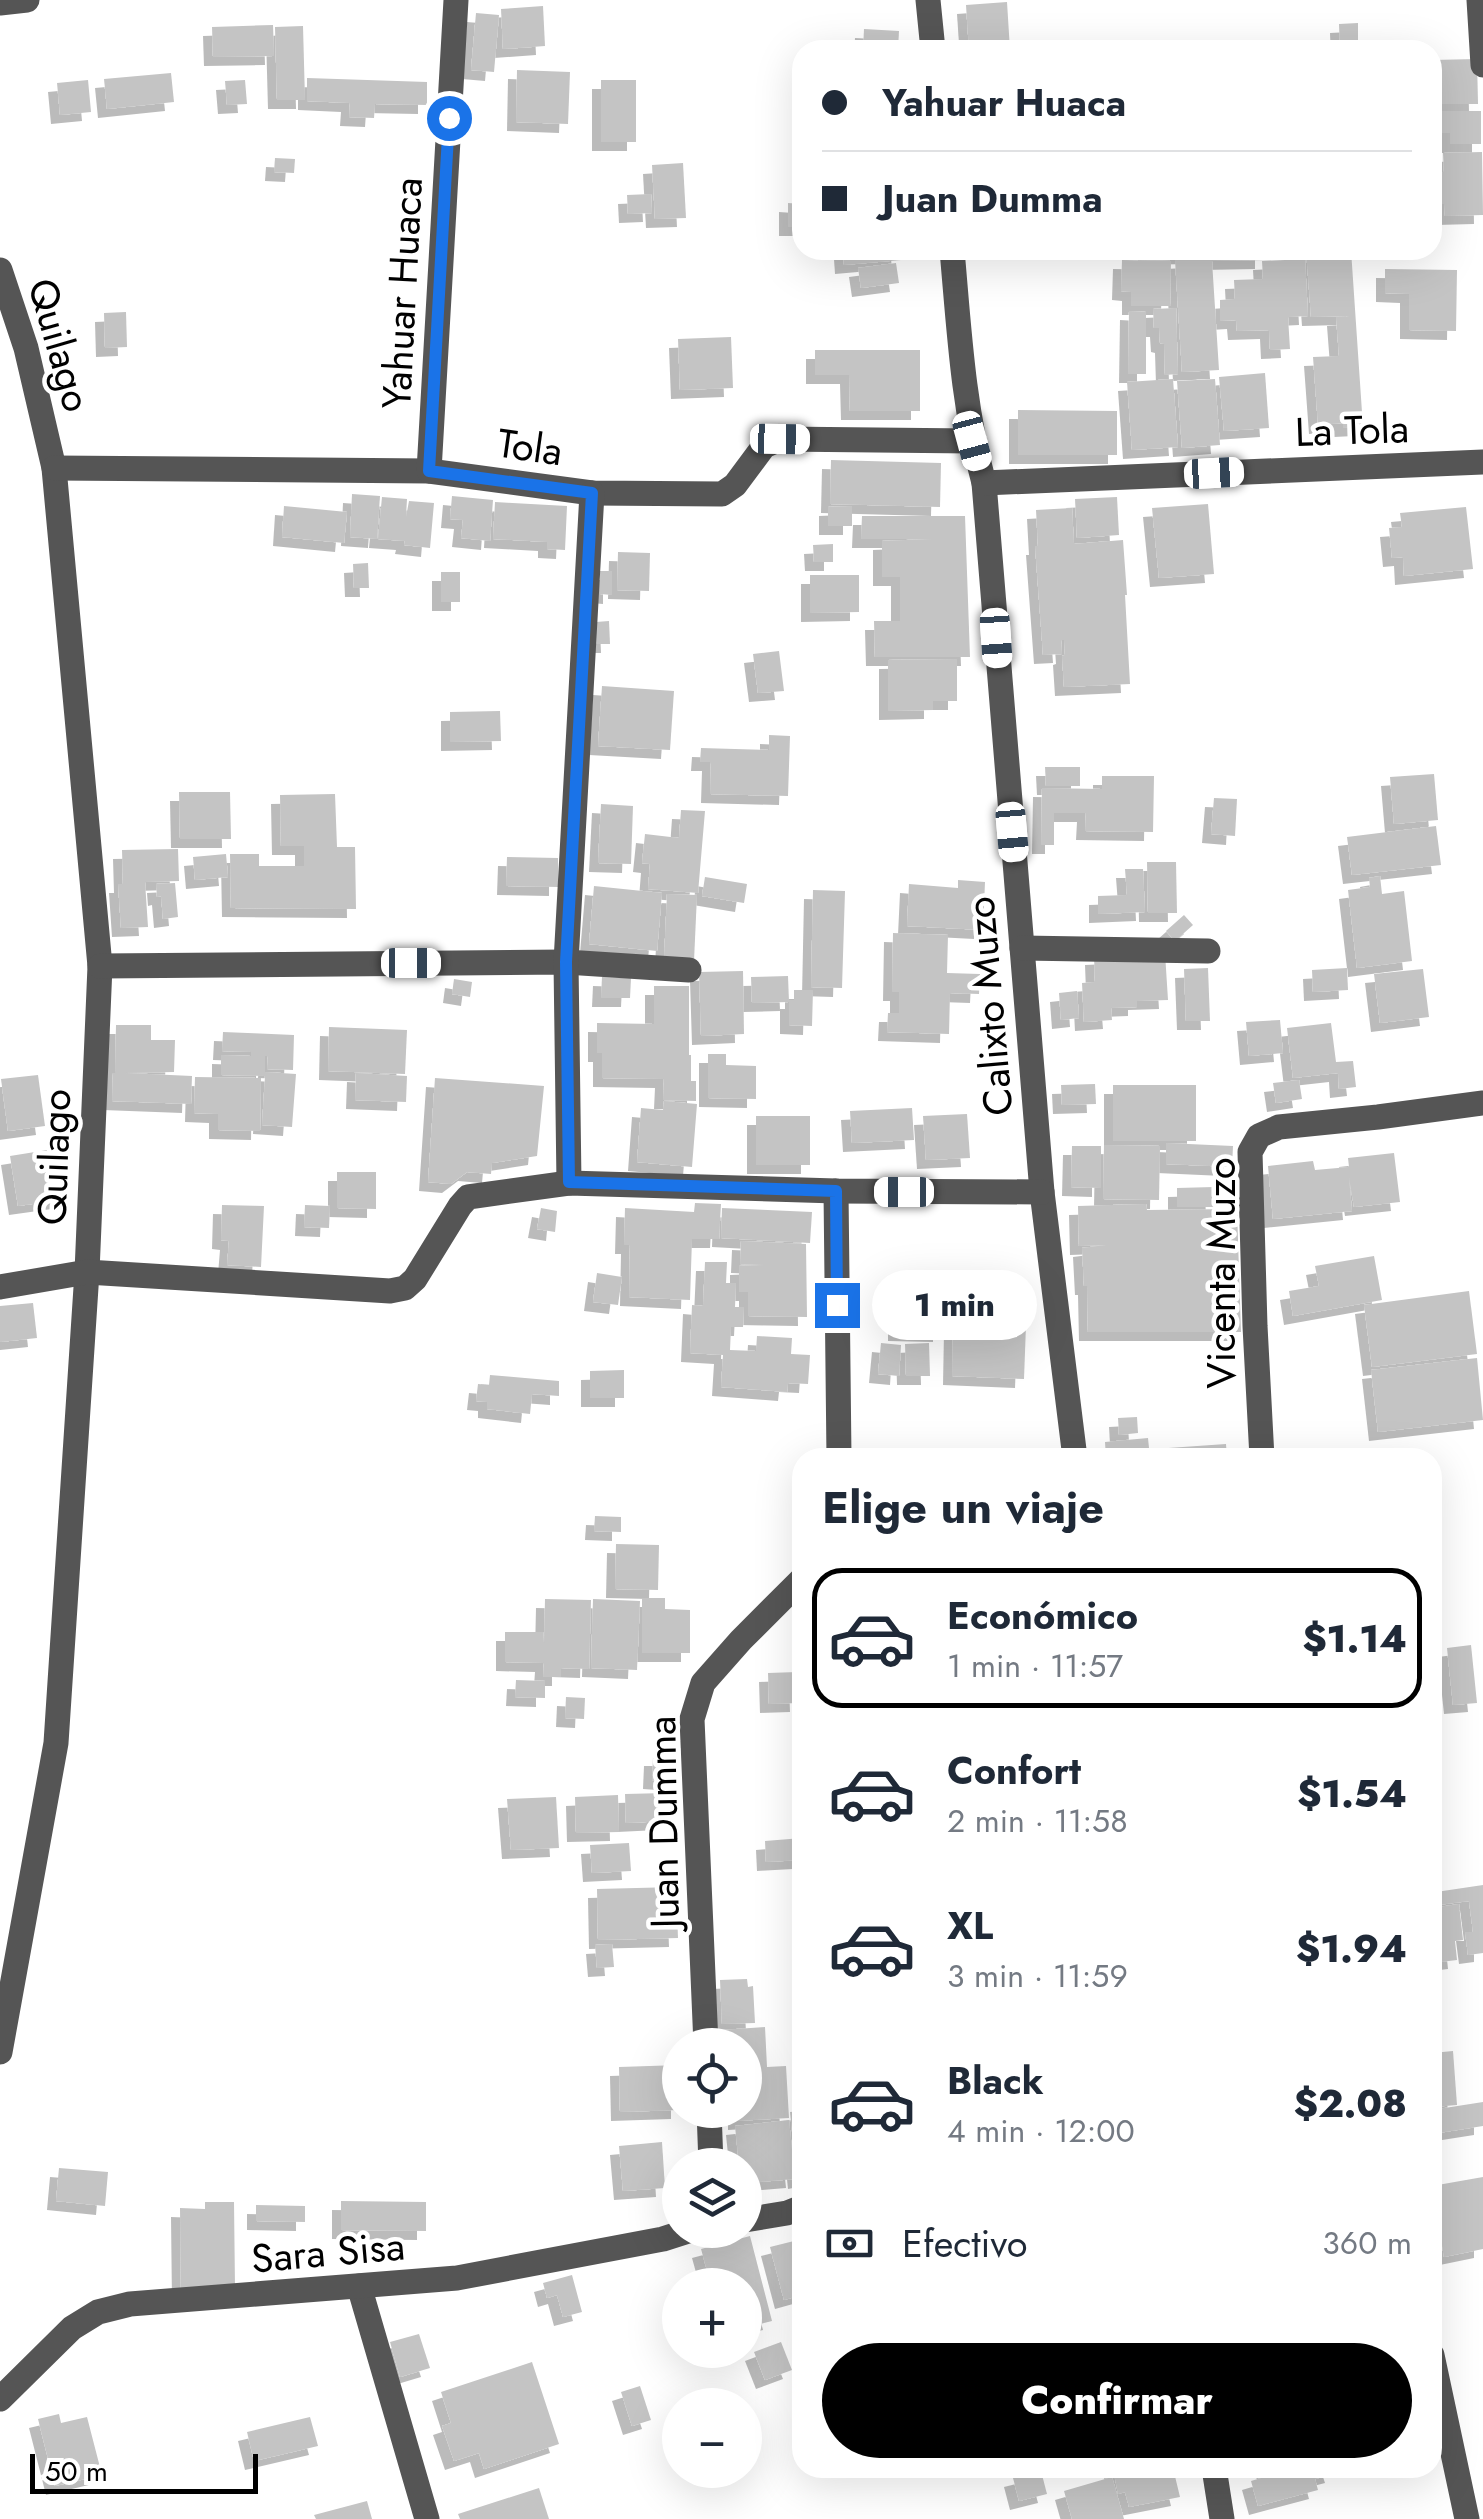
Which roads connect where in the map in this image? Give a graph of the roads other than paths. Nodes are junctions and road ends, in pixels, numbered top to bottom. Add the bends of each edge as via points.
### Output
1 (27, 0) edge
2 (456, 0) edge
3 (928, 0) edge
4 (1479, 0) edge
5 (0, 3) edge
6 (932, 40) edge
7 (1483, 64) edge
8 (953, 260) edge
9 (0, 270) edge
10 (972, 441) junction
11 (1483, 462) edge
12 (54, 468) junction
13 (429, 471) junction
14 (984, 483) junction
15 (592, 493) junction
16 (1022, 948) junction
17 (1208, 951) dead end
18 (566, 962) junction
19 (100, 966) junction
20 (689, 970) dead end
21 (1483, 1103) edge
22 (569, 1182) junction
23 (836, 1191) junction
24 (1042, 1192) junction
25 (87, 1272) junction
26 (0, 1287) edge
27 (839, 1448) edge
28 (1074, 1448) edge
29 (1261, 1448) edge
30 (792, 1588) edge
31 (705, 2028) edge
32 (0, 2052) edge
33 (792, 2211) edge
34 (762, 2217) edge
35 (662, 2239) edge
36 (359, 2286) junction
37 (0, 2399) edge
38 (1442, 2402) edge
39 (1216, 2478) edge
40 (426, 2519) edge
41 (1222, 2519) edge
42 (1467, 2519) edge

1 - 5 street
2 - 13 street, Yahuar Huaca
3 - 6 street
4 - 7 street
8 - 10 street, Calixto Muzo
9 - 12 street, Quilago
10 - 14 street, Calixto Muzo
10 - 15 street, Tola via 780,439 764,446 722,494
11 - 14 street, La Tola
12 - 13 street, Tola
12 - 19 street, Quilago
13 - 15 street, Tola
14 - 16 street, Calixto Muzo
15 - 18 street
16 - 17 street
16 - 24 street, Calixto Muzo
18 - 19 street
18 - 20 street
18 - 22 street
19 - 25 street, Quilago
21 - 29 street, Vicenta Muzo via 1279,1127 1259,1136 1250,1152
22 - 23 street
22 - 25 street via 468,1197 416,1279 390,1291
23 - 24 street
23 - 27 street
24 - 28 street, Calixto Muzo
25 - 26 street
25 - 32 street, Quilago via 56,1744
30 - 31 street, Juan Dumma via 703,1683 692,1719
33 - 34 street
35 - 36 street, Sara Sisa via 457,2278
36 - 37 street, Sara Sisa via 98,2312 72,2328
36 - 40 street
38 - 42 street
39 - 41 street

